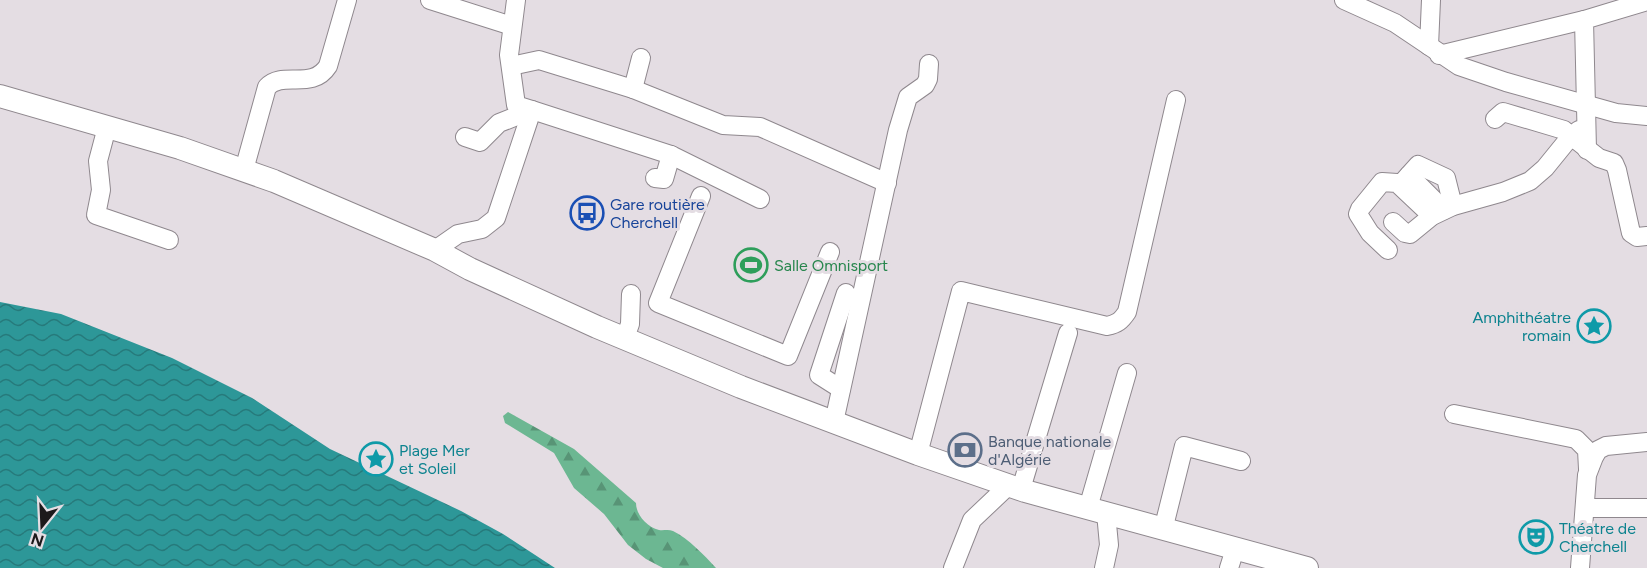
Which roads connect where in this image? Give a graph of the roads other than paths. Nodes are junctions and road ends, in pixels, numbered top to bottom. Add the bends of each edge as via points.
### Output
1 (347, 0) edge
2 (430, 0) edge
3 (516, 0) edge
4 (1344, 0) edge
5 (1431, 0) edge
6 (1647, 1) edge
7 (1584, 20) junction
8 (512, 26) junction
9 (1434, 50) junction
10 (641, 58) dead end
11 (928, 63) dead end
12 (511, 66) junction
13 (633, 89) junction
14 (0, 96) edge
15 (1176, 100) dead end
16 (1586, 105) junction
17 (1616, 113) junction
18 (524, 115) junction
19 (1647, 116) edge
20 (1495, 119) dead end
21 (1586, 124) junction
22 (107, 127) junction
23 (1571, 136) junction
24 (465, 137) dead end
25 (1587, 150) junction
26 (671, 155) junction
27 (244, 170) junction
28 (655, 178) dead end
29 (1405, 180) junction
30 (887, 183) junction
31 (701, 196) dead end
32 (759, 199) dead end
33 (1443, 211) junction
34 (1393, 222) dead end
35 (1647, 236) edge
36 (169, 240) dead end
37 (435, 250) junction
38 (1388, 250) dead end
39 (830, 252) dead end
40 (846, 293) dead end
41 (631, 294) dead end
42 (658, 303) junction
43 (628, 331) junction
44 (1068, 333) dead end
45 (1126, 373) dead end
46 (841, 389) junction
47 (1454, 414) dead end
48 (834, 422) junction
49 (1576, 439) junction
50 (1647, 442) edge
51 (1611, 446) junction
52 (918, 454) junction
53 (1241, 460) dead end
54 (1587, 476) junction
55 (1015, 487) junction
56 (1585, 508) junction
57 (1647, 508) edge
58 (1097, 511) junction
59 (1163, 530) junction
60 (1232, 558) edge
61 (953, 568) edge
62 (1104, 568) edge
63 (1307, 568) edge
64 (1580, 568) edge

1 - 27 street via 323,72 310,79 274,82 267,87
2 - 8 street
3 - 8 street
4 - 9 street via 1395,22
5 - 9 street
6 - 7 street
7 - 9 street via 1490,43
7 - 16 street
8 - 12 street
9 - 16 street via 1459,66
10 - 13 street
11 - 30 street via 925,85 908,97
12 - 13 street via 539,60
12 - 18 street
13 - 30 street via 723,125 760,127
14 - 22 main road
15 - 52 street via 1122,320 1107,326 961,291
16 - 17 street
16 - 21 street
17 - 19 street
17 - 21 street
18 - 24 street via 499,123 480,142
18 - 26 street
18 - 37 street via 496,218 482,229 458,234
20 - 23 street via 1503,112 1564,130
21 - 23 street
21 - 25 street
22 - 27 main road
22 - 36 street via 98,161 101,190 96,215
23 - 25 street
23 - 33 street via 1530,181
25 - 35 street via 1615,165 1631,232 1637,237
26 - 28 street via 664,179
26 - 32 street
27 - 37 main road
29 - 33 street
29 - 33 street via 1418,165 1446,178
29 - 38 street via 1382,182 1359,212 1370,233
30 - 46 street
31 - 42 street
33 - 34 street via 1410,234
37 - 43 main road via 537,301
39 - 42 street via 788,356
40 - 46 street via 819,375
41 - 43 street
42 - 43 street
43 - 48 main road via 741,387
44 - 55 street
45 - 58 street
46 - 48 street
47 - 49 street
48 - 52 main road
49 - 51 street
49 - 54 street via 1587,450
50 - 51 street
51 - 54 street via 1599,450
52 - 55 main road
53 - 59 street via 1184,446
54 - 56 street
55 - 58 main road
55 - 61 street via 972,520
56 - 57 street
56 - 64 street
58 - 59 main road
58 - 62 street via 1109,545
59 - 60 main road
60 - 63 main road

